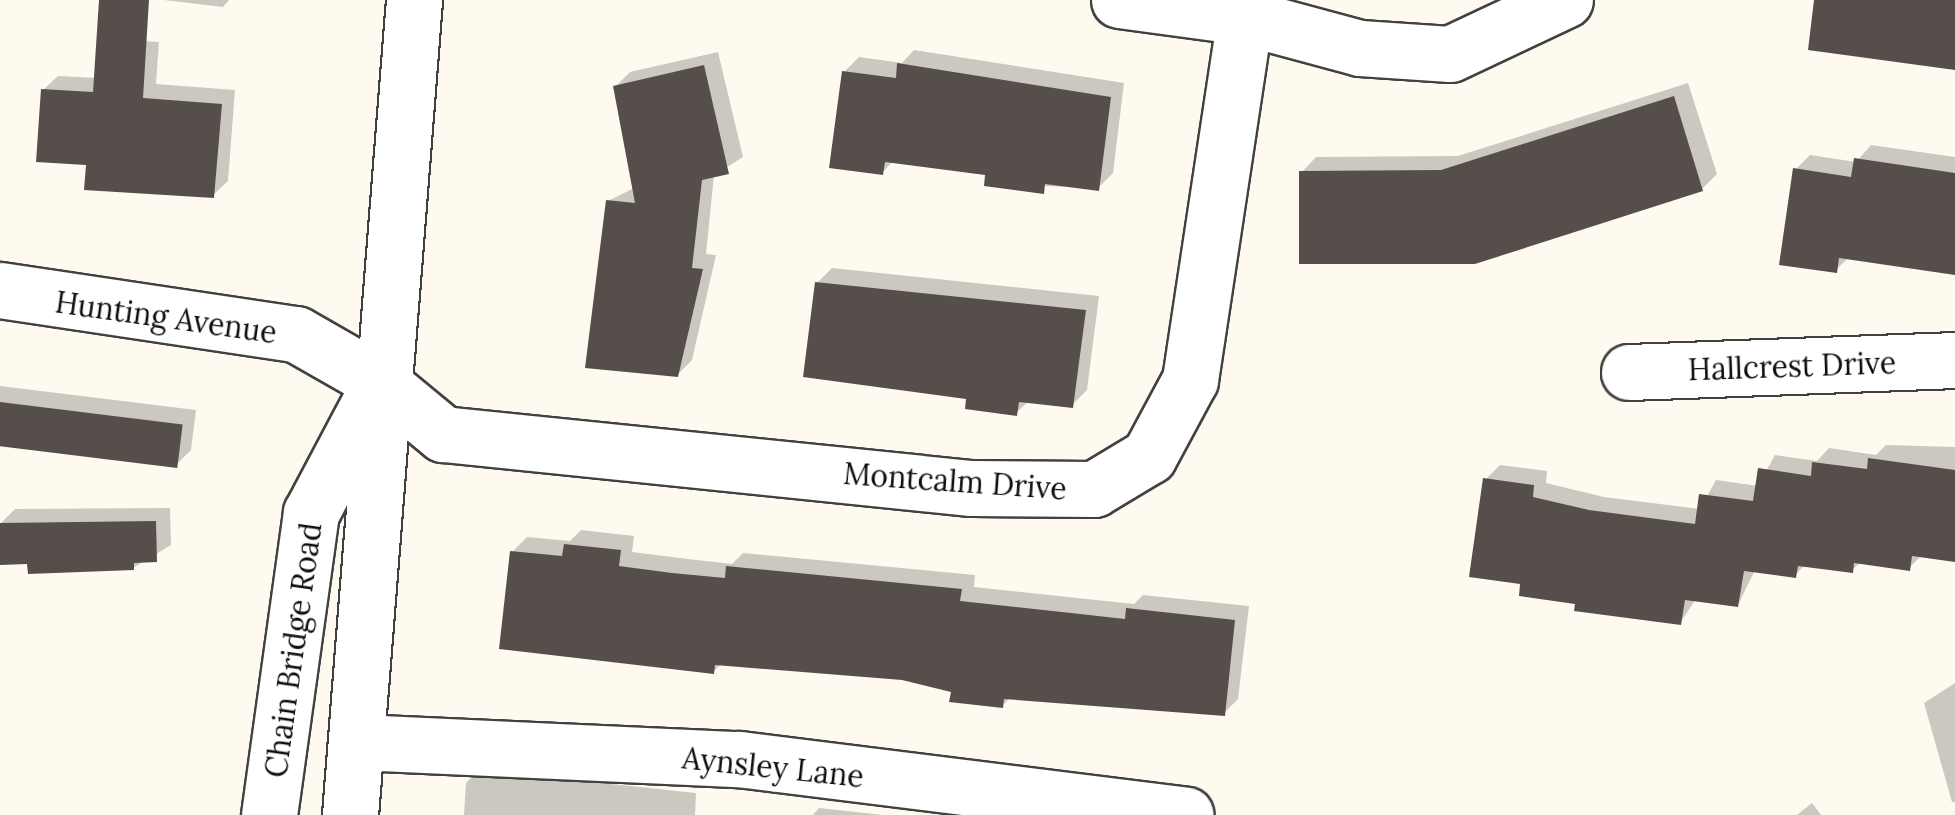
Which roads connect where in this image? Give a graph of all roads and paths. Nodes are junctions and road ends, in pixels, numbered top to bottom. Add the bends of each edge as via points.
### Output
1 (414, 0) edge
2 (1119, 0) edge
3 (1565, 0) edge
4 (1245, 17) junction
5 (0, 290) edge
6 (1955, 360) edge
7 (1630, 372) dead end
8 (380, 382) junction
9 (358, 742) junction
10 (269, 815) edge
11 (350, 815) edge
12 (1186, 815) edge

1 - 8 street, Chain Bridge Road
2 - 4 street
3 - 4 street via 1450,54 1360,48
4 - 8 street, Montcalm Drive via 1190,380 1149,456 1094,489 971,488 444,434
5 - 8 street, Hunting Avenue via 296,334
6 - 7 street, Hallcrest Drive
8 - 9 street, Chain Bridge Road
8 - 10 street, Chain Bridge Road via 311,514
9 - 11 street, Chain Bridge Road
9 - 12 street, Aynsley Lane via 739,760

